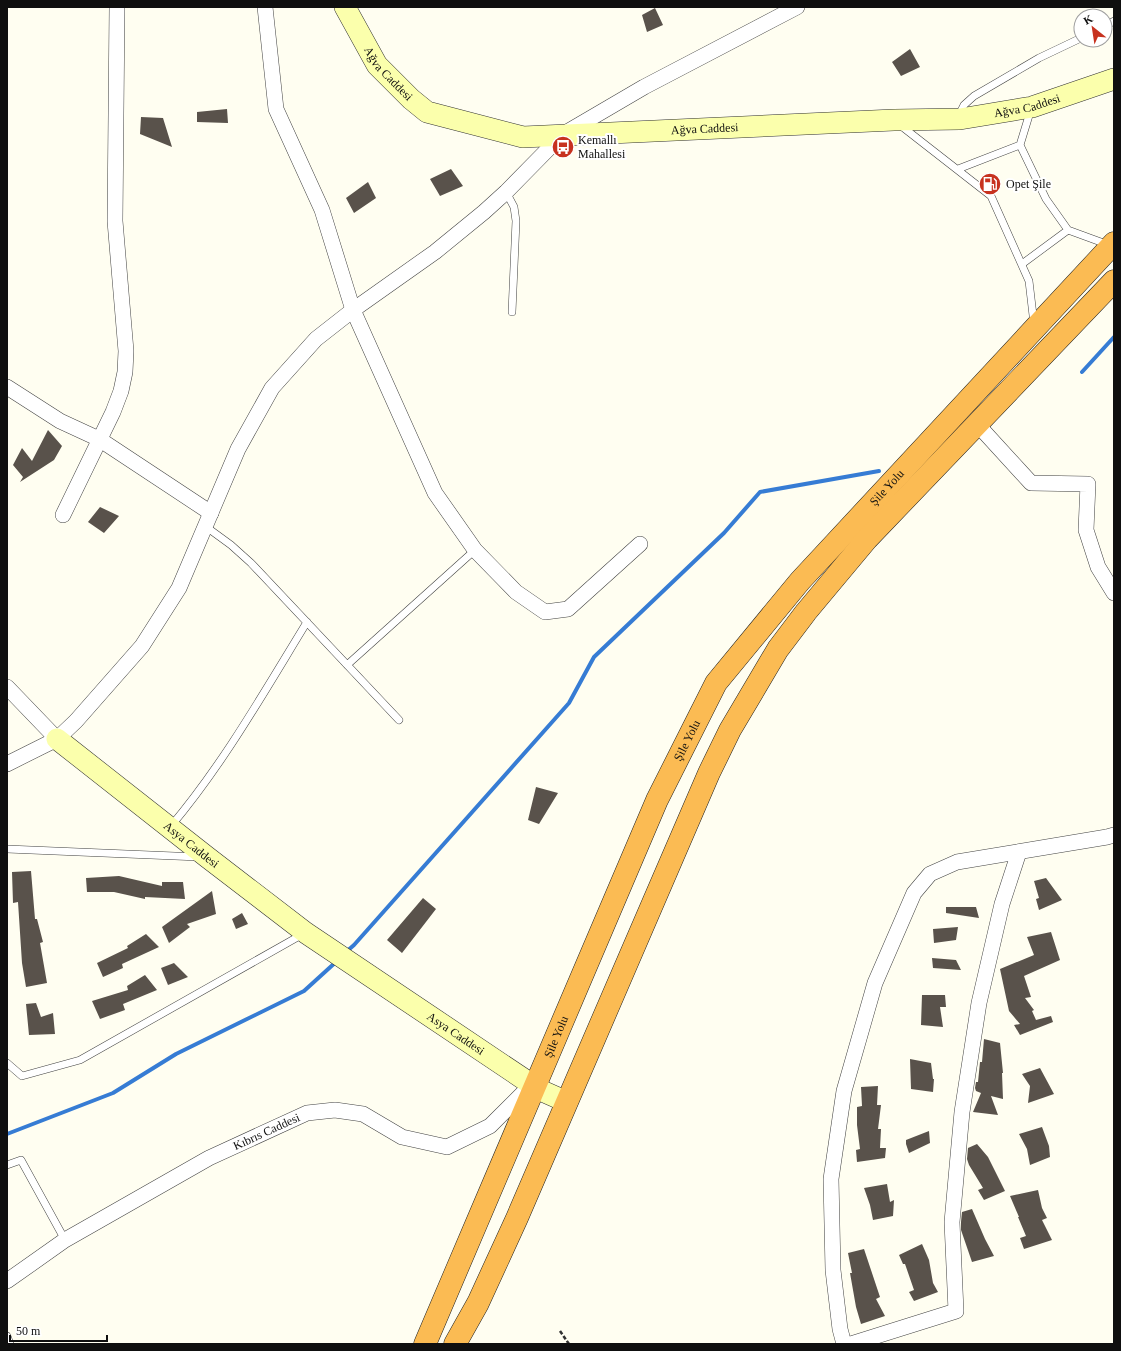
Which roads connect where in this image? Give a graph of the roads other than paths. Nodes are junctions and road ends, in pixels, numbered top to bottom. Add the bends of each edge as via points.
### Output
1 (118, 7) edge
2 (265, 7) edge
3 (345, 7) edge
4 (797, 7) edge
5 (1073, 42) edge
6 (1114, 79) edge
7 (1032, 107) junction
8 (960, 119) junction
9 (894, 120) junction
10 (562, 135) junction
11 (1020, 145) junction
12 (958, 169) junction
13 (506, 192) junction
14 (1068, 230) junction
15 (1113, 244) edge
16 (1022, 264) junction
17 (1114, 281) edge
18 (353, 310) junction
19 (512, 312) dead end
20 (1034, 330) junction
21 (7, 387) edge
22 (977, 424) junction
23 (99, 439) junction
24 (63, 516) dead end
25 (208, 520) junction
26 (640, 544) dead end
27 (475, 550) junction
28 (1114, 594) edge
29 (307, 622) junction
30 (347, 665) junction
31 (7, 687) edge
32 (399, 720) dead end
33 (57, 739) junction
34 (7, 764) edge
35 (169, 828) junction
36 (1114, 835) edge
37 (7, 849) edge
38 (1019, 852) junction
39 (207, 857) junction
40 (306, 933) junction
41 (7, 1063) edge
42 (533, 1085) junction
43 (567, 1102) junction
44 (7, 1165) edge
45 (65, 1240) junction
46 (7, 1281) edge
47 (7, 1336) edge
48 (10, 1344) edge
49 (425, 1344) edge
50 (455, 1344) edge
51 (844, 1344) edge
52 (851, 1344) edge

1 - 23 street via 115,221 126,351 121,391
2 - 18 street via 276,109 322,210
3 - 10 street, Ağva Caddesi via 377,65 427,112 523,137
4 - 10 street via 644,87
5 - 8 lane via 1039,58 974,96 964,105
6 - 7 street, Ağva Caddesi
7 - 8 street, Ağva Caddesi
7 - 11 lane
8 - 9 street, Ağva Caddesi
9 - 10 street, Ağva Caddesi
9 - 12 lane
10 - 13 street
11 - 12 lane
11 - 14 lane via 1046,199
12 - 16 lane via 991,196
13 - 18 street via 436,252
13 - 19 lane via 514,206 516,221
14 - 15 lane
14 - 16 lane
15 - 20 highway, Şile Yolu
16 - 20 lane via 1029,281
17 - 22 highway, Şile Yolu
18 - 25 street via 316,339 272,388 238,450
18 - 27 street via 436,493
20 - 42 highway, Şile Yolu via 800,581 716,683 657,800
21 - 23 street via 60,421
22 - 28 street via 1031,483 1088,484 1086,530 1098,567
22 - 43 highway, Şile Yolu via 867,539 778,649 708,773
23 - 24 street
23 - 25 street
25 - 29 lane via 218,535 241,554
25 - 33 street via 179,588 142,646
26 - 27 street via 568,609 545,612 516,592
27 - 30 lane
29 - 30 lane
29 - 35 lane via 226,754
30 - 32 lane
31 - 33 street
33 - 34 street
33 - 35 street, Asya Caddesi
35 - 39 street, Asya Caddesi
36 - 38 street
37 - 39 lane
38 - 51 street via 957,862 930,874 914,893 875,983 844,1091 831,1179 832,1270
38 - 52 street via 1002,904 979,1003 962,1112 952,1222 956,1311
39 - 40 street, Asya Caddesi
40 - 41 lane via 80,1060 22,1076
40 - 42 street, Asya Caddesi
42 - 43 street, Asya Caddesi
42 - 45 street, Kıbrıs Caddesi via 490,1126 447,1147 402,1137 363,1114 335,1110 307,1113 209,1158
42 - 49 highway, Şile Yolu
43 - 50 highway, Şile Yolu via 478,1303
44 - 45 lane via 21,1160
45 - 46 street, Kıbrıs Caddesi
47 - 48 lane

